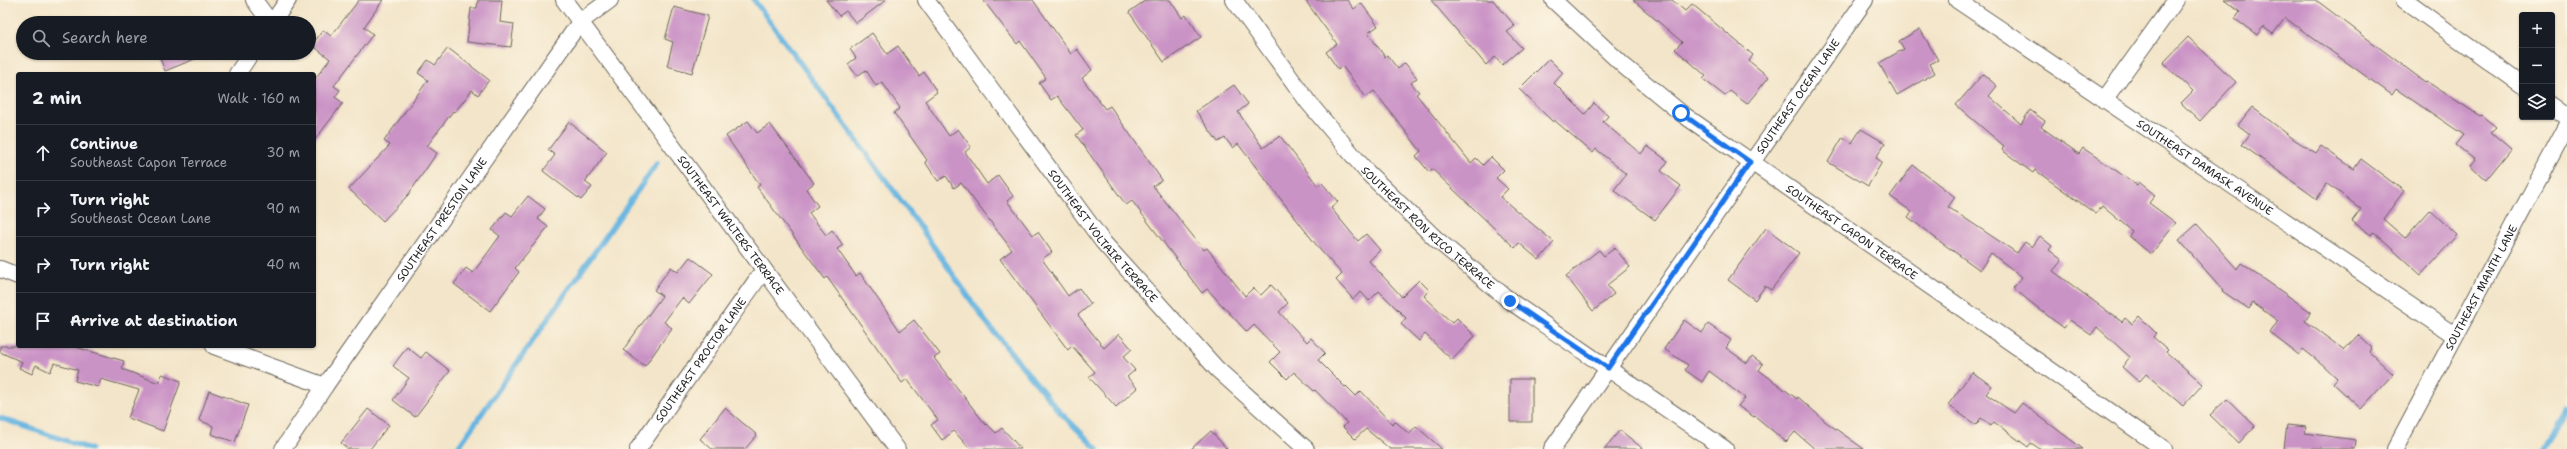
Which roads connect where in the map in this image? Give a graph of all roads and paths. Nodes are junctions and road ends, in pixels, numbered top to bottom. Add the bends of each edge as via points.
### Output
1 (254, 0) edge
2 (288, 0) edge
3 (564, 0) edge
4 (610, 0) edge
5 (926, 0) edge
6 (1234, 0) edge
7 (1553, 0) edge
8 (1865, 0) edge
9 (1957, 0) edge
10 (2176, 0) edge
11 (2404, 0) edge
12 (266, 16) edge
13 (276, 16) edge
14 (580, 22) junction
15 (246, 60) edge
16 (238, 72) edge
17 (2521, 84) edge
18 (2104, 100) junction
19 (2555, 108) edge
20 (2567, 117) edge
21 (2567, 126) edge
22 (1750, 162) junction
23 (0, 269) edge
24 (763, 271) junction
25 (16, 275) edge
26 (2454, 335) junction
27 (220, 348) edge
28 (1608, 368) junction
29 (325, 386) junction
30 (284, 449) edge
31 (638, 449) edge
32 (897, 449) edge
33 (1306, 449) edge
34 (1552, 449) edge
35 (1725, 449) edge
36 (2164, 449) edge
37 (2395, 449) edge

1 - 12 street
2 - 13 street
3 - 14 street, SOUTHEAST WALTERS TERRACE
4 - 14 street, SOUTHEAST PRESTON LANE
5 - 33 street, SOUTHEAST VOLTAIR TERRACE via 1103,242 1216,369
6 - 28 street, SOUTHEAST RON RICO TERRACE via 1308,102 1367,172 1436,239 1510,301
7 - 22 street, SOUTHEAST CAPON TERRACE via 1624,66 1681,113
8 - 22 street, SOUTHEAST OCEAN LANE
9 - 18 street, SOUTHEAST DAMASK AVENUE
10 - 18 street
11 - 17 street
14 - 24 street, SOUTHEAST WALTERS TERRACE
14 - 29 street, SOUTHEAST PRESTON LANE
15 - 16 street
18 - 26 street, SOUTHEAST DAMASK AVENUE
19 - 20 street
21 - 26 street, SOUTHEAST MANTH LANE
22 - 28 street, SOUTHEAST OCEAN LANE
22 - 36 street, SOUTHEAST CAPON TERRACE
23 - 25 street
24 - 31 street, SOUTHEAST PROCTOR LANE
24 - 32 street, SOUTHEAST WALTERS TERRACE
26 - 37 street, SOUTHEAST MANTH LANE
27 - 29 street
28 - 34 street, SOUTHEAST OCEAN LANE
28 - 35 street, SOUTHEAST RON RICO TERRACE
29 - 30 street, SOUTHEAST PRESTON LANE

